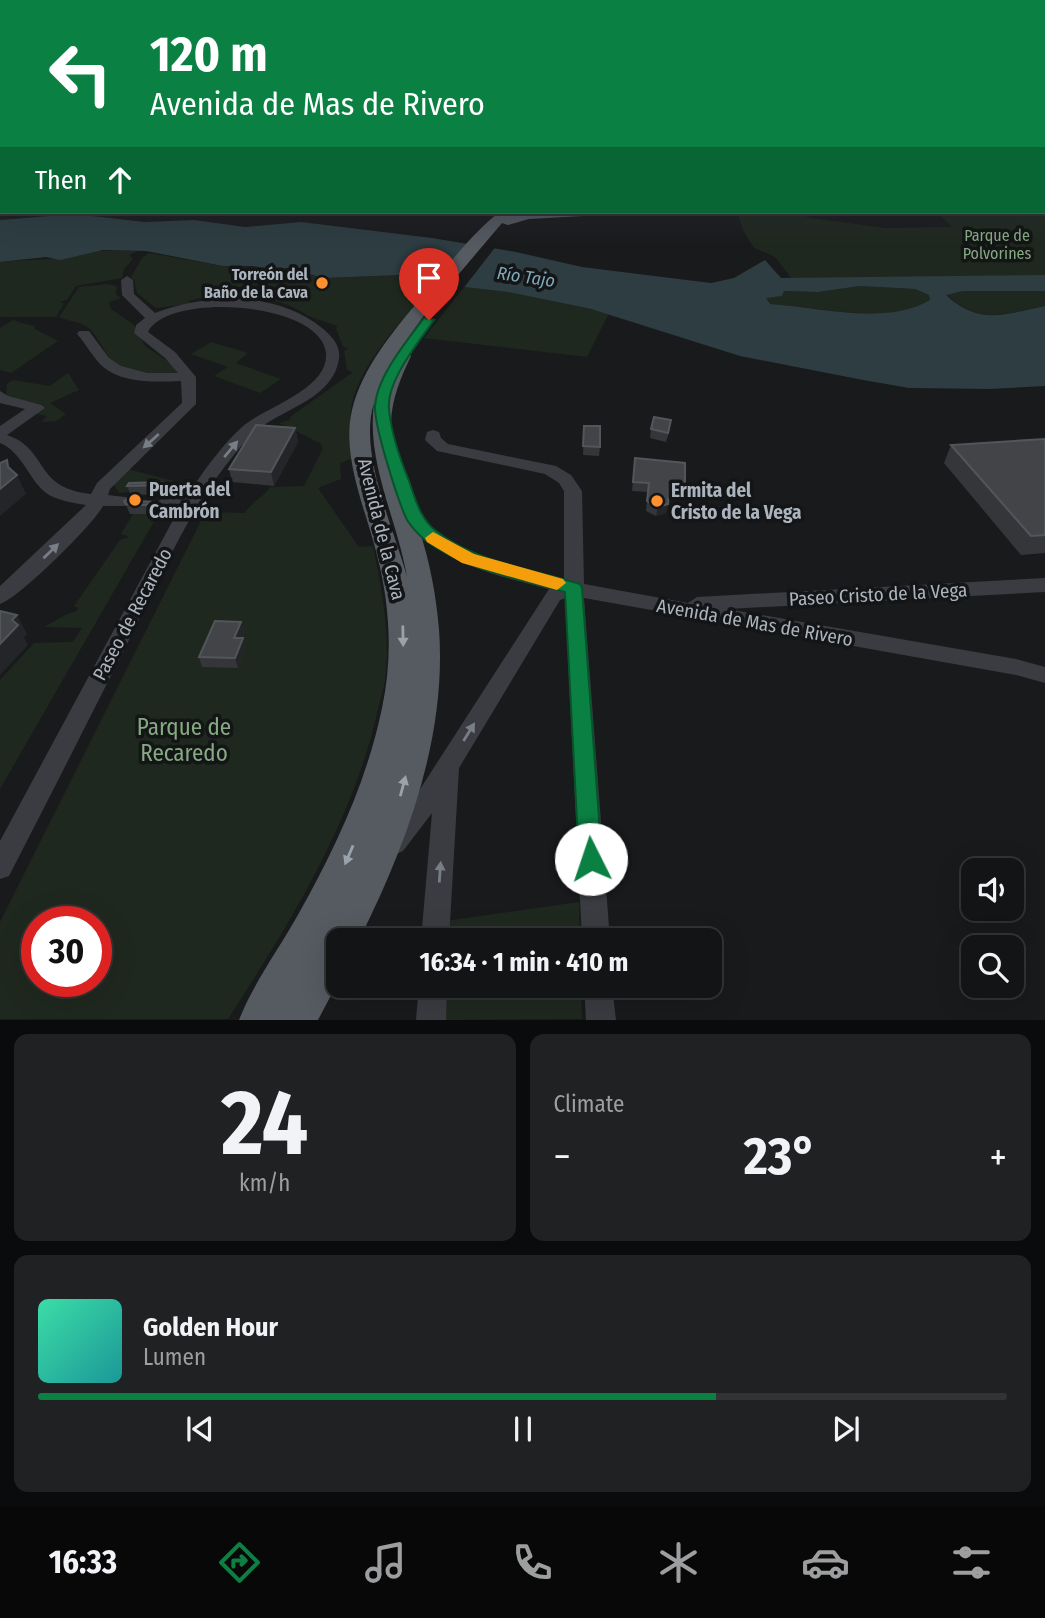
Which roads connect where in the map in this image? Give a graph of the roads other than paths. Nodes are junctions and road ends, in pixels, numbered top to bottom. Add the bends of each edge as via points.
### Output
1 (546, 214) edge
2 (505, 215) edge
3 (127, 280) dead end
4 (152, 317) junction
5 (421, 319) junction
6 (84, 334) dead end
7 (189, 377) junction
8 (1, 390) edge
9 (382, 407) junction
10 (433, 435) dead end
11 (0, 436) edge
12 (97, 499) junction
13 (190, 504) junction
14 (468, 558) joint
15 (1045, 584) edge
16 (574, 588) junction
17 (0, 597) edge
18 (669, 606) junction
19 (1045, 675) edge
20 (448, 765) junction
21 (0, 867) edge
22 (374, 868) junction
23 (346, 928) edge
24 (436, 928) edge
25 (595, 928) edge
26 (326, 966) edge
27 (432, 998) edge
28 (599, 998) edge
29 (258, 1020) edge
30 (297, 1020) edge
31 (430, 1020) edge
32 (601, 1020) edge

1 - 2 main road
2 - 5 main road, Avenida de la Cava
2 - 5 main road, Avenida de la Cava via 492,242
3 - 4 street via 128,295
4 - 7 street via 141,332
13 -> 4 street, Paseo de Recaredo via 238,440 323,379 332,347 316,328 261,305 222,304
5 - 9 main road, Avenida de la Cava via 396,366
5 -> 29 main road, Avenida de la Cava via 387,353 365,398 360,425 370,489 402,604 402,671 393,729 342,871
6 - 7 street via 106,362 121,371
7 -> 12 street via 190,404 103,487
8 - 11 street via 2,399 37,408
9 - 14 street, Avenida de la Cava via 394,461 415,519 429,535
22 -> 9 main road, Avenida de la Cava via 398,808 410,760 422,707 426,641 415,554 382,450
10 - 16 street via 443,448 550,470 571,485
11 - 12 street via 24,450 54,491
12 - 13 street
17 -> 12 street via 93,509
13 - 21 street, Paseo de Recaredo
14 - 16 street, Avenida de Mas de Rivero
15 - 18 street, Paseo Cristo de la Vega
16 - 18 street, Avenida de Mas de Rivero
20 -> 16 street via 553,595
16 - 25 street
18 - 19 street, Avenida de Mas de Rivero
20 - 22 street via 424,805
24 -> 20 street
22 - 23 main road, Avenida de la Cava
26 - 30 main road, Avenida de la Cava
27 - 31 street
28 - 32 street

